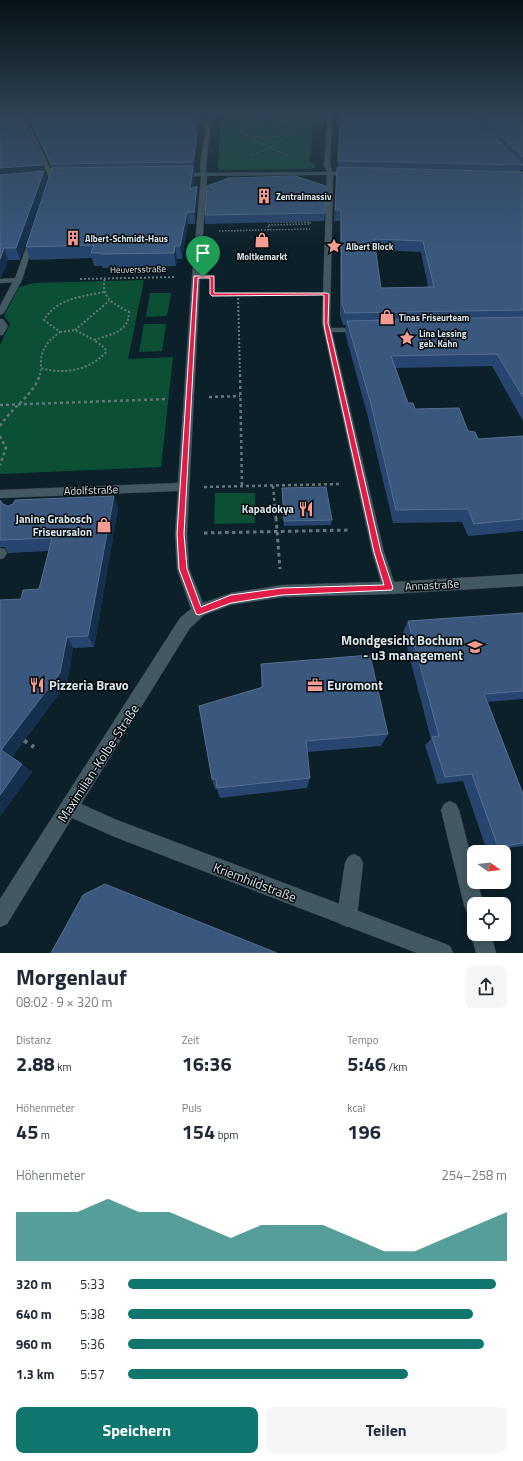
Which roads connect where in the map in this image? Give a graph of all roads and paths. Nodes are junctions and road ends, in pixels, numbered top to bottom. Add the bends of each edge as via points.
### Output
1 (43, 157) edge
2 (204, 157) edge
3 (327, 157) edge
4 (330, 173) junction
5 (360, 174) edge
6 (173, 175) edge
7 (204, 175) junction
8 (48, 192) edge
9 (268, 222) edge
10 (246, 226) edge
11 (328, 229) junction
12 (246, 230) junction
13 (269, 230) junction
14 (199, 231) junction
15 (34, 232) edge
16 (196, 277) junction
17 (105, 278) junction
18 (80, 279) dead end
19 (18, 280) junction
20 (0, 281) edge
21 (104, 292) junction
22 (238, 294) junction
23 (326, 294) junction
24 (108, 301) junction
25 (0, 313) edge
26 (0, 321) edge
27 (75, 330) junction
28 (327, 330) junction
29 (366, 330) edge
30 (60, 332) junction
31 (0, 333) edge
32 (94, 340) junction
33 (41, 368) junction
34 (240, 396) junction
35 (188, 398) junction
36 (0, 405) edge
37 (16, 405) junction
38 (0, 426) edge
39 (0, 436) edge
40 (0, 465) edge
41 (362, 483) junction
42 (273, 486) junction
43 (242, 487) junction
44 (183, 488) junction
45 (22, 493) junction
46 (0, 494) edge
47 (17, 506) edge
48 (373, 528) junction
49 (276, 532) junction
50 (180, 534) junction
51 (523, 580) edge
52 (389, 588) junction
53 (282, 591) junction
54 (199, 612) junction
55 (20, 739) edge
56 (34, 747) dead end
57 (69, 808) junction
58 (450, 810) dead end
59 (354, 863) dead end
60 (472, 897) edge
61 (0, 917) edge
62 (347, 917) junction
63 (483, 941) edge
64 (443, 953) edge
65 (486, 953) edge

1 - 8 street via 52,178
2 - 7 street
3 - 4 street
4 - 5 street
4 - 7 street
4 - 11 street
6 - 7 street
7 - 14 street
9 - 13 path via 310,222 268,225
10 - 12 path
11 - 13 path
11 - 23 street
12 - 13 path
12 - 14 path
14 - 16 street
15 - 19 street
16 - 17 path, Heuversstraße
16 - 22 path, Heuversstraße via 212,277 212,294
16 - 35 street
17 - 18 path, Heuversstraße
17 - 21 path
19 - 20 street
19 - 25 street
21 - 24 path via 108,296
21 - 30 path via 62,302 51,310 44,320
22 - 23 path
22 - 34 path
23 - 28 street
24 - 27 path
24 - 32 path via 129,312 129,321 123,329
26 - 31 street via 4,326
27 - 30 path
27 - 32 path
28 - 29 street
28 - 41 street
30 - 33 path via 43,348 39,357
32 - 33 path via 105,348 106,352 101,360 94,364 70,370
33 - 37 path via 35,386
34 - 35 path
34 - 43 path
35 - 37 path
35 - 44 street
36 - 37 path
37 - 38 path via 4,417
39 - 40 path via 6,448
41 - 42 path
41 - 48 street
42 - 43 path
42 - 49 path
43 - 44 path
44 - 45 street, Adolfstraße
44 - 50 street
45 - 46 street, Adolfstraße
45 - 47 street
48 - 49 path
48 - 52 street
49 - 50 path
49 - 53 path
50 - 54 street via 183,569
51 - 52 street, Annastraße
52 - 53 street, Annastraße
53 - 54 street, Annastraße via 231,599
54 - 57 street, Maximilian-Kolbe-Straße via 185,623
55 - 56 path
57 - 61 street, Maximilian-Kolbe-Straße
57 - 62 street, Kriemhildstraße
58 - 60 street
59 - 62 street
62 - 64 street, Kriemhildstraße
63 - 65 street

